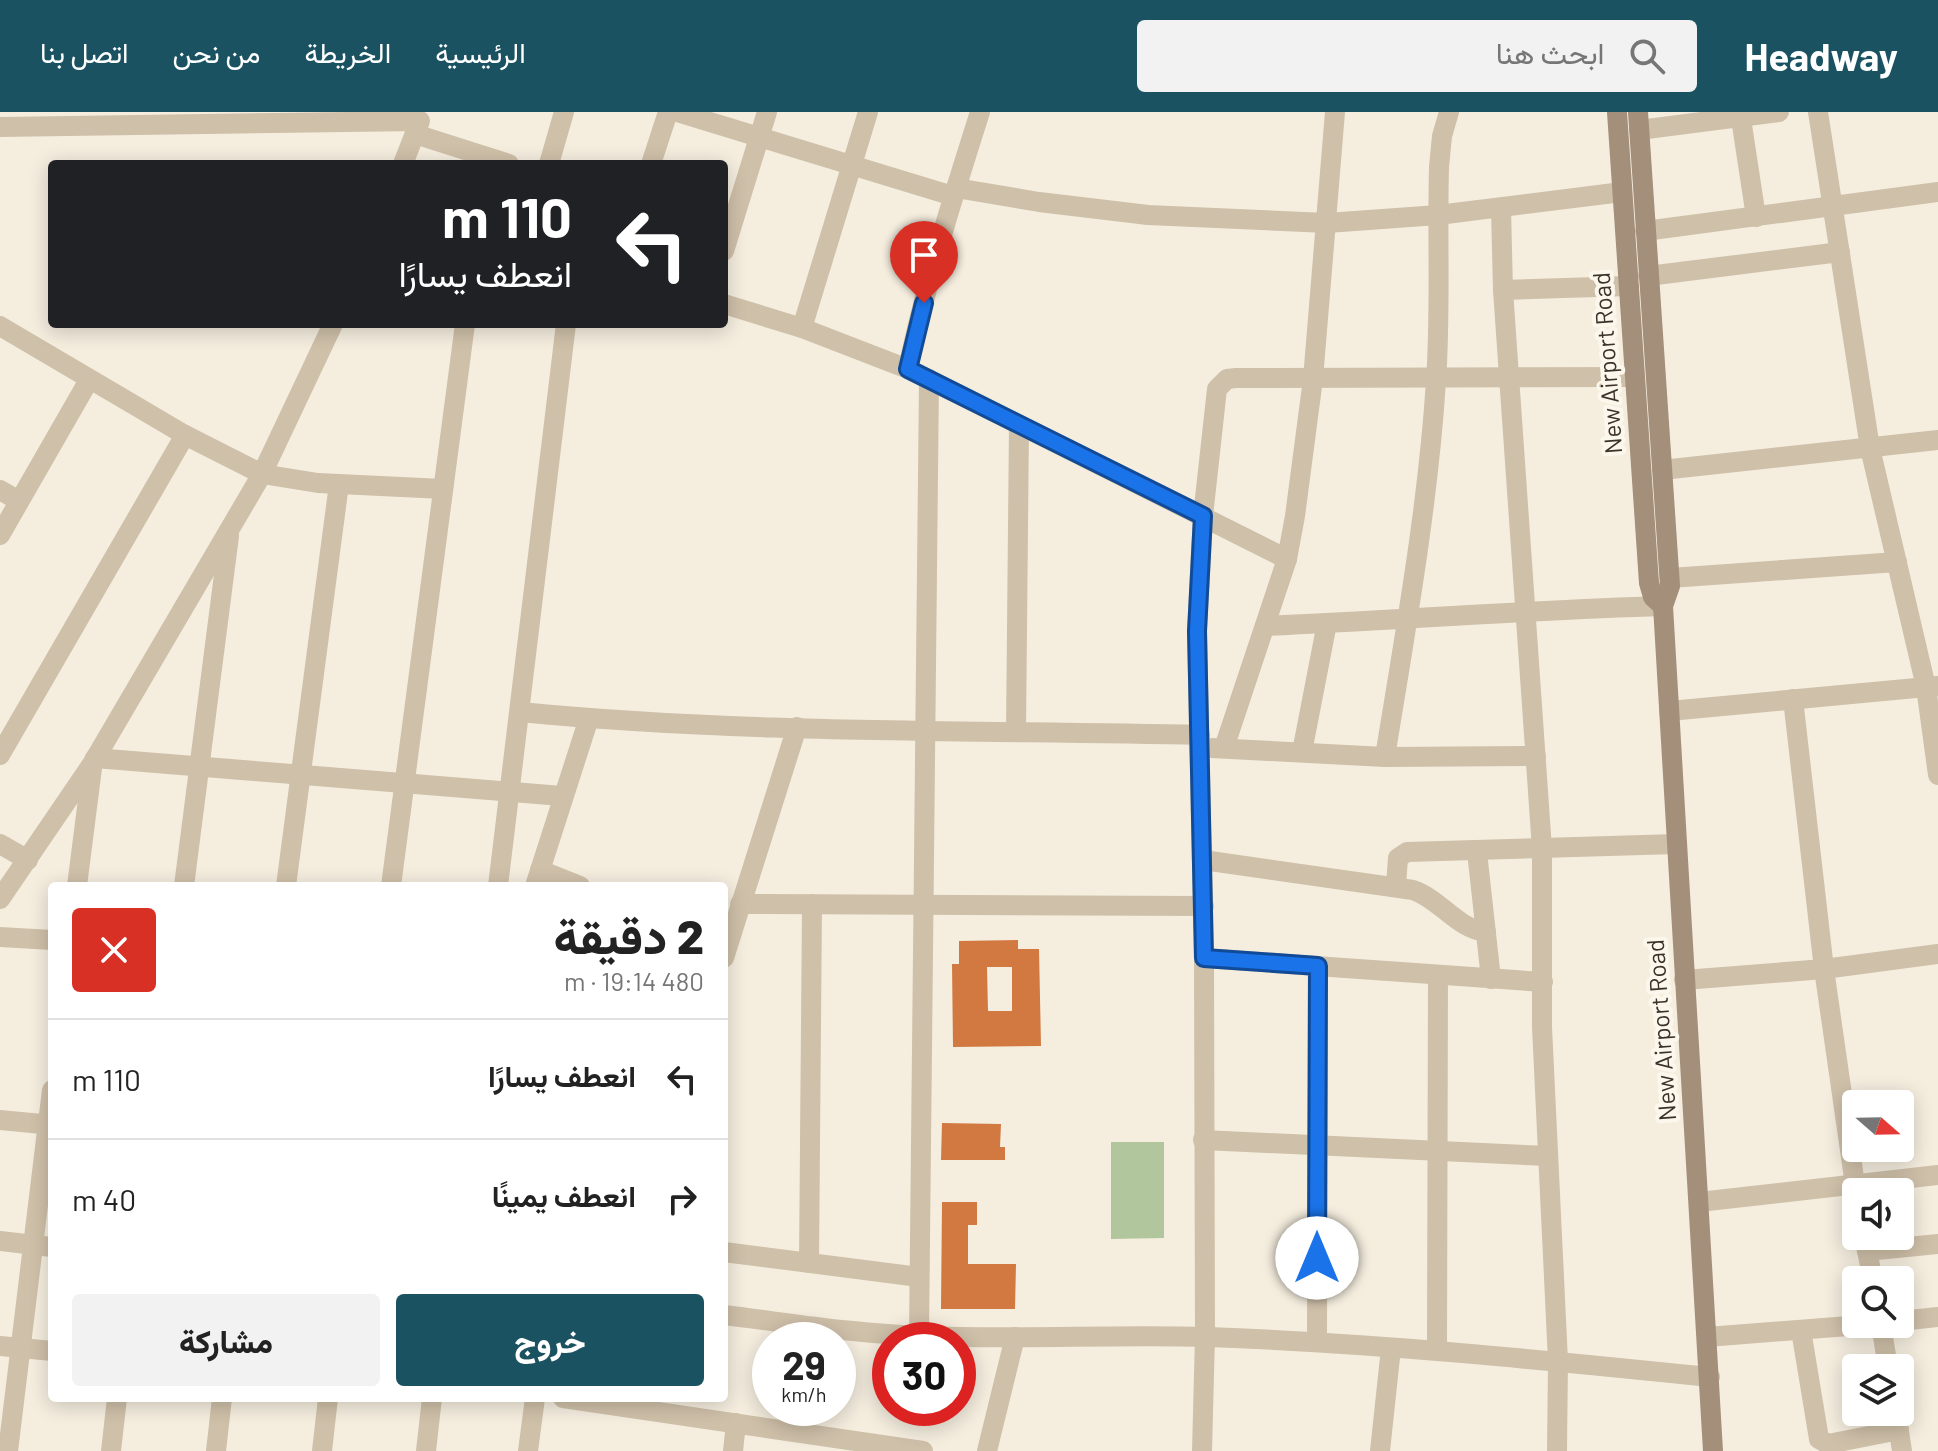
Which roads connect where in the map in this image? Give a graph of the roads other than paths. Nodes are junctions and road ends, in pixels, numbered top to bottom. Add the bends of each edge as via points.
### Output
1 (564, 112) edge
2 (668, 112) edge
3 (677, 112) edge
4 (767, 112) edge
5 (868, 112) edge
6 (980, 112) edge
7 (1335, 112) edge
8 (1449, 112) edge
9 (1617, 112) edge
10 (1779, 112) edge
11 (1818, 112) edge
12 (1741, 115) edge
13 (1638, 121) edge
14 (420, 122) edge
15 (0, 127) edge
16 (759, 137) junction
17 (405, 160) edge
18 (501, 160) edge
19 (550, 160) edge
20 (652, 160) edge
21 (851, 165) junction
22 (955, 192) junction
23 (1622, 192) junction
24 (1938, 192) edge
25 (1833, 206) junction
26 (1501, 208) junction
27 (1438, 215) junction
28 (1756, 217) junction
29 (1327, 223) junction
30 (1645, 231) junction
31 (728, 238) edge
32 (1840, 252) junction
33 (1648, 276) junction
34 (1629, 286) junction
35 (1503, 290) junction
36 (728, 305) edge
37 (1, 327) edge
38 (331, 328) edge
39 (464, 328) edge
40 (566, 328) edge
41 (802, 328) junction
42 (908, 369) junction
43 (1635, 377) junction
44 (1436, 378) junction
45 (929, 379) junction
46 (1313, 379) junction
47 (1510, 379) junction
48 (89, 380) junction
49 (1019, 425) junction
50 (185, 435) junction
51 (1938, 440) edge
52 (1870, 448) junction
53 (1662, 470) junction
54 (262, 474) junction
55 (339, 484) junction
56 (443, 489) junction
57 (0, 490) edge
58 (19, 501) junction
59 (1203, 516) junction
60 (230, 528) junction
61 (0, 535) edge
62 (1287, 559) junction
63 (1897, 562) junction
64 (1670, 578) junction
65 (1663, 606) junction
66 (1526, 610) junction
67 (1407, 620) junction
68 (1327, 623) junction
69 (1265, 626) junction
70 (1932, 686) edge
71 (1793, 699) junction
72 (1669, 711) junction
73 (520, 712) junction
74 (589, 718) junction
75 (797, 727) junction
76 (926, 730) junction
77 (1016, 731) junction
78 (1200, 741) junction
79 (1224, 748) junction
80 (1302, 752) junction
81 (0, 755) edge
82 (1536, 756) junction
83 (1385, 757) junction
84 (94, 761) junction
85 (201, 766) junction
86 (300, 774) junction
87 (1938, 775) edge
88 (405, 783) junction
89 (511, 792) junction
90 (562, 796) junction
91 (0, 844) edge
92 (1677, 844) junction
93 (1542, 849) junction
94 (1477, 852) junction
95 (28, 860) junction
96 (1203, 860) junction
97 (537, 878) edge
98 (78, 882) edge
99 (185, 882) edge
100 (286, 882) edge
101 (392, 882) edge
102 (499, 882) edge
103 (558, 882) edge
104 (1396, 886) junction
105 (0, 899) edge
106 (740, 904) junction
107 (812, 904) junction
108 (924, 904) junction
109 (1204, 906) junction
110 (1486, 932) junction
111 (0, 937) edge
112 (48, 940) edge
113 (728, 940) edge
114 (1938, 954) edge
115 (1204, 958) junction
116 (1318, 966) junction
117 (1824, 969) junction
118 (1438, 975) junction
119 (1491, 979) junction
120 (1684, 980) junction
121 (1543, 982) junction
122 (0, 1120) edge
123 (48, 1124) edge
124 (1203, 1140) junction
125 (1317, 1145) junction
126 (1436, 1151) junction
127 (48, 1154) edge
128 (1548, 1156) junction
129 (1938, 1175) edge
130 (1855, 1178) edge
131 (1914, 1179) edge
132 (1842, 1189) edge
133 (1699, 1202) junction
134 (0, 1241) edge
135 (1914, 1244) edge
136 (1938, 1244) edge
137 (42, 1246) edge
138 (728, 1253) edge
139 (809, 1263) junction
140 (919, 1277) junction
141 (728, 1315) edge
142 (1938, 1317) edge
143 (1914, 1320) edge
144 (919, 1322) edge
145 (1842, 1327) edge
146 (1801, 1330) junction
147 (872, 1332) edge
148 (976, 1337) edge
149 (1015, 1337) junction
150 (1205, 1337) junction
151 (1707, 1337) junction
152 (1317, 1342) junction
153 (10, 1347) edge
154 (1391, 1348) junction
155 (1437, 1350) junction
156 (48, 1351) edge
157 (1558, 1361) junction
158 (1710, 1377) junction
159 (117, 1402) edge
160 (222, 1402) edge
161 (328, 1402) edge
162 (432, 1402) edge
163 (534, 1402) edge
164 (591, 1402) edge
165 (736, 1423) junction
166 (1899, 1431) edge
167 (8, 1451) edge
168 (111, 1451) edge
169 (216, 1451) edge
170 (322, 1451) edge
171 (426, 1451) edge
172 (528, 1451) edge
173 (733, 1451) edge
174 (923, 1451) edge
175 (987, 1451) edge
176 (1202, 1451) edge
177 (1380, 1451) edge
178 (1557, 1451) edge
179 (1713, 1451) edge

1 - 19 street
2 - 20 street
3 - 16 street
4 - 16 street
5 - 21 street
6 - 22 street
7 - 29 street
8 - 27 street via 1440,151
9 - 23 street, New Airport Road
10 - 12 street
11 - 25 street
12 - 13 street
12 - 28 street
13 - 30 street, New Airport Road
14 - 15 street
14 - 17 street
14 - 18 street
16 - 21 street
16 - 31 street
21 - 22 street
21 - 41 street
22 - 29 street via 1148,215
22 - 42 street
23 - 26 street
23 - 34 street, New Airport Road
24 - 25 street
25 - 28 street
25 - 32 street
26 - 27 street
26 - 35 street
27 - 29 street
27 - 44 street
28 - 30 street
29 - 46 street
30 - 33 street, New Airport Road
32 - 33 street
32 - 52 street
33 - 53 street, New Airport Road
34 - 35 street
34 - 43 street, New Airport Road
35 - 47 street
36 - 41 street
37 - 48 street
38 - 54 street
39 - 56 street
40 - 73 street
41 - 42 street
42 - 45 street
43 - 47 street
43 - 65 street, New Airport Road via 1649,583
44 - 46 street
44 - 47 street
44 - 67 street
45 - 49 street
45 - 76 street
46 - 59 street via 1236,378 1221,383 1215,397
46 - 62 street
47 - 66 street
48 - 50 street
48 - 58 street
49 - 59 street
49 - 77 street
50 - 54 street
50 - 81 street
51 - 52 street
52 - 53 street
52 - 63 street
53 - 64 street, New Airport Road
54 - 55 street
54 - 60 street
55 - 56 street
55 - 86 street
56 - 88 street
57 - 58 street
58 - 61 street
59 - 62 street
59 - 78 street via 1197,631
60 - 84 street
60 - 85 street
62 - 69 street
63 - 64 street
63 - 70 street
64 - 65 street, New Airport Road
65 - 66 street
65 - 72 street, New Airport Road
66 - 67 street
66 - 82 street
67 - 68 street
67 - 83 street
68 - 69 street
68 - 80 street
69 - 79 street
70 - 71 street
70 - 87 street
71 - 72 street
71 - 117 street
72 - 92 street, New Airport Road
73 - 74 street
73 - 89 street
74 - 75 street
74 - 90 street
75 - 76 street
75 - 106 street
76 - 77 street
76 - 108 street
77 - 78 street
78 - 79 street
78 - 96 street
79 - 80 street
80 - 83 street
82 - 83 street
82 - 93 street
84 - 85 street
84 - 95 street
84 - 98 street
85 - 86 street
85 - 99 street
86 - 88 street
86 - 100 street
88 - 89 street
88 - 101 street
89 - 90 street
89 - 102 street
90 - 97 street
91 - 95 street
92 - 93 street
92 - 120 street, New Airport Road
93 - 94 street
93 - 121 street
94 - 104 street via 1401,854
94 - 110 street
95 - 105 street
96 - 104 street
96 - 109 street
97 - 103 street
104 - 110 street via 1423,893 1469,928
106 - 107 street
106 - 113 street
107 - 108 street
107 - 139 street
108 - 109 street
108 - 140 street
109 - 115 street
110 - 119 street
111 - 112 street
114 - 117 street
115 - 116 street
115 - 124 street
116 - 118 street
116 - 125 street
117 - 120 street
117 - 130 street
118 - 119 street
118 - 126 street
119 - 121 street
120 - 133 street, New Airport Road
121 - 128 street
122 - 123 street
124 - 125 street
124 - 150 street
125 - 126 street
125 - 152 street
126 - 128 street
126 - 155 street
127 - 137 street
128 - 157 street
129 - 131 street
132 - 133 street
133 - 151 street, New Airport Road
134 - 137 street
135 - 136 street
137 - 153 street
138 - 139 street
139 - 140 street
140 - 144 street
141 - 147 street
142 - 143 street
145 - 146 street
146 - 151 street
146 - 166 street via 1819,1439 1828,1444
148 - 149 street
149 - 150 street
149 - 175 street
150 - 152 street
150 - 176 street
151 - 158 street, New Airport Road
152 - 154 street
153 - 156 street
153 - 167 street
154 - 155 street
154 - 177 street
155 - 157 street
157 - 158 street
157 - 178 street
158 - 179 street, New Airport Road
159 - 168 street
160 - 169 street
161 - 170 street
162 - 171 street
163 - 172 street
164 - 165 street
165 - 173 street
165 - 174 street

